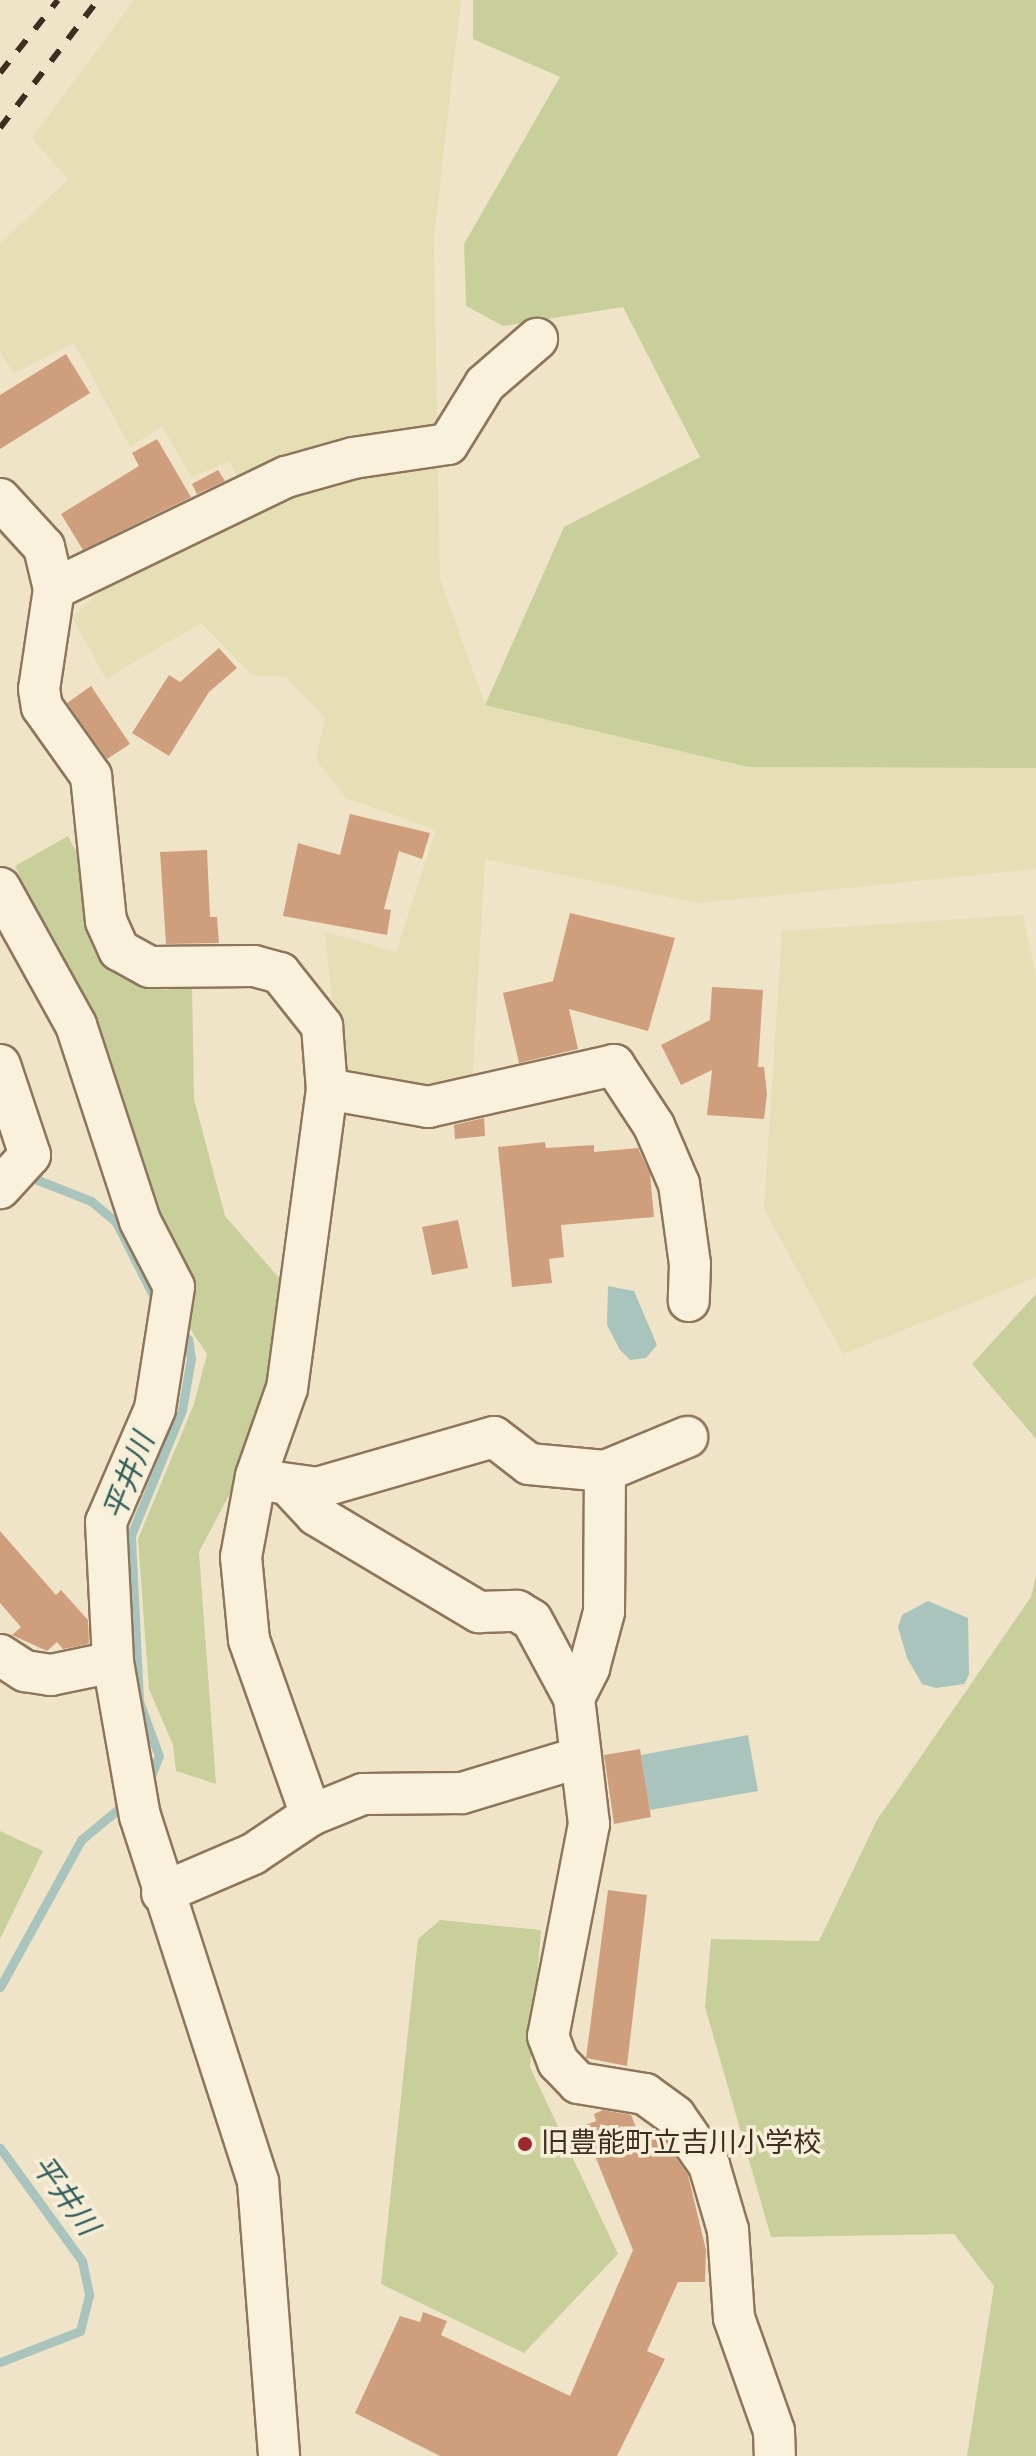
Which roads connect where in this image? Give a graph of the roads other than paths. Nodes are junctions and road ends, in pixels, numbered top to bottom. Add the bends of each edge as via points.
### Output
1 (537, 339) dead end
2 (0, 499) edge
3 (54, 589) junction
4 (6, 917) edge
5 (0, 1065) edge
6 (327, 1089) junction
7 (13, 1175) edge
8 (689, 1301) dead end
9 (687, 1437) dead end
10 (605, 1471) junction
11 (273, 1482) junction
12 (0, 1655) edge
13 (113, 1662) junction
14 (574, 1698) junction
15 (577, 1758) junction
16 (311, 1815) junction
17 (162, 1893) junction
18 (279, 2456) edge
19 (775, 2456) edge

1 - 3 street via 485,384 448,444 353,458 286,477
2 - 3 street via 44,547
3 - 6 street via 40,698 91,776 106,921 119,950 150,967 254,966 280,973 322,1026
4 - 13 street via 76,1025 140,1221 174,1287 155,1409 106,1522
5 - 7 street
6 - 8 street via 428,1107 614,1065 654,1126 679,1184 690,1264
6 - 11 street
9 - 10 street
10 - 11 street via 529,1464 494,1437 317,1488
10 - 14 street via 604,1612 589,1668
11 - 14 street via 316,1515 479,1612 517,1611 532,1620
11 - 16 street via 241,1557 249,1640
12 - 13 street via 25,1671 51,1675
13 - 17 street via 128,1769
14 - 15 street via 581,1739
15 - 16 street via 462,1793 363,1794
15 - 19 street via 589,1824 548,2036 558,2062 578,2083 645,2094 675,2116 709,2165 728,2230 734,2318 774,2431
16 - 17 street via 253,1854
17 - 18 street via 258,2182

